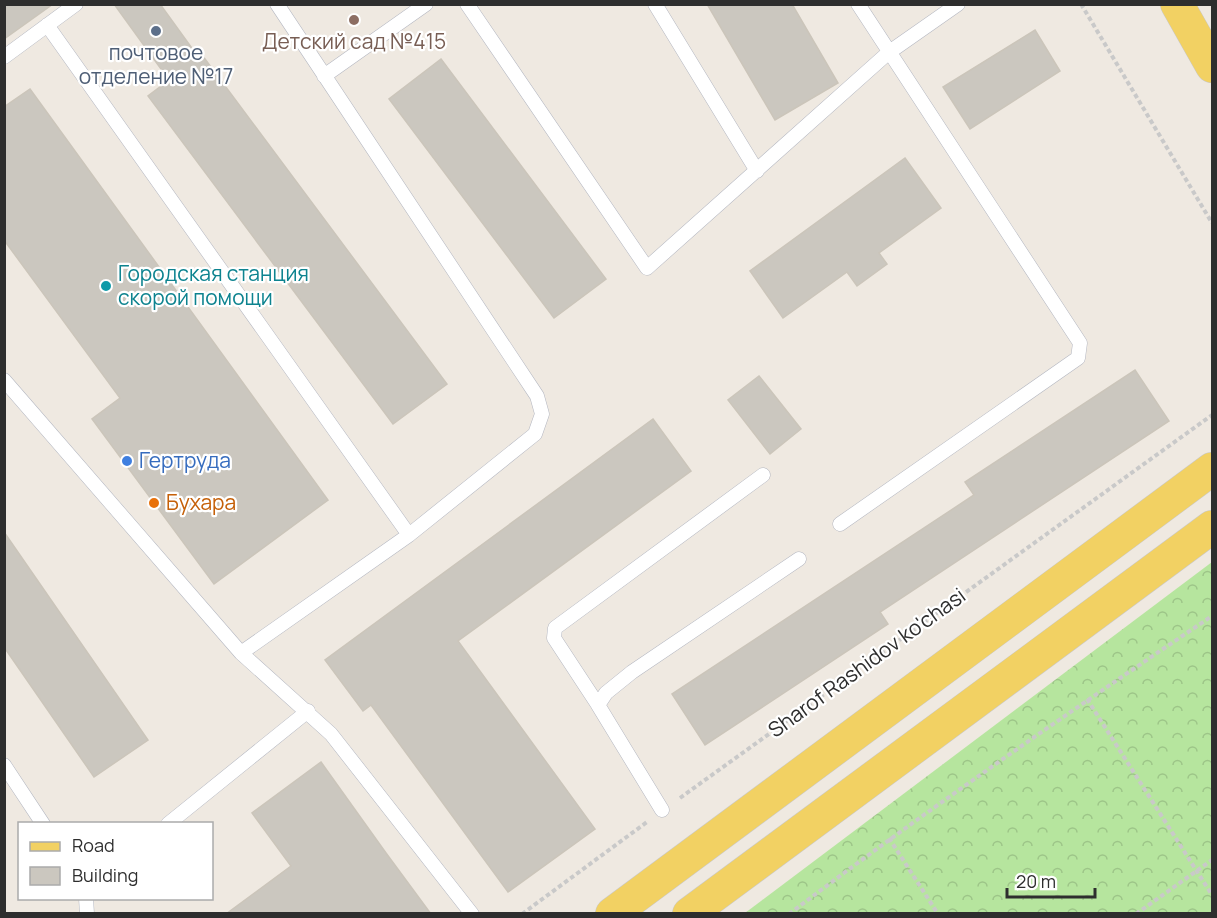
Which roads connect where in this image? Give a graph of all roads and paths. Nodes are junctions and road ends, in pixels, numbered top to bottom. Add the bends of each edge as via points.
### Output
1 (76, 4) edge
2 (277, 4) edge
3 (426, 4) edge
4 (467, 4) edge
5 (655, 4) edge
6 (858, 4) edge
7 (958, 4) edge
8 (1081, 4) edge
9 (1177, 4) edge
10 (47, 25) junction
11 (888, 53) junction
12 (4, 57) edge
13 (1212, 66) edge
14 (324, 76) junction
15 (757, 171) junction
16 (1212, 223) edge
17 (4, 380) edge
18 (1212, 415) edge
19 (1212, 469) edge
20 (763, 475) dead end
21 (840, 524) dead end
22 (1212, 527) edge
23 (409, 535) junction
24 (799, 559) dead end
25 (1212, 616) edge
26 (241, 653) junction
27 (1087, 699) junction
28 (598, 705) junction
29 (308, 711) junction
30 (4, 765) edge
31 (662, 810) junction
32 (42, 822) edge
33 (170, 822) edge
34 (890, 838) junction
35 (1212, 860) edge
36 (1198, 870) junction
37 (1212, 895) edge
38 (472, 914) edge
39 (522, 914) edge
40 (612, 914) edge
41 (688, 914) edge
42 (789, 914) edge
43 (938, 914) edge
44 (1136, 914) edge

1 - 10 lane
2 - 14 lane
3 - 14 lane
4 - 15 lane via 647,268
5 - 15 lane
6 - 11 lane
7 - 11 lane
8 - 16 path
9 - 13 main road
10 - 12 lane
10 - 23 lane
11 - 15 lane
11 - 21 lane via 1080,343 1078,358
14 - 23 lane via 537,396 542,414 534,434
17 - 26 lane
18 - 31 path, Sharof Rashidov ko'chasi
19 - 40 main road
20 - 28 lane via 555,628 554,638
22 - 41 main road
23 - 26 lane
24 - 28 lane via 632,672 606,693
25 - 27 path
26 - 29 lane
27 - 34 path
27 - 36 path
28 - 31 lane
29 - 33 lane
29 - 38 lane via 332,734
30 - 32 lane
31 - 39 path, Sharof Rashidov ko'chasi
34 - 42 path
34 - 43 path
35 - 36 path
36 - 37 path
36 - 44 path

